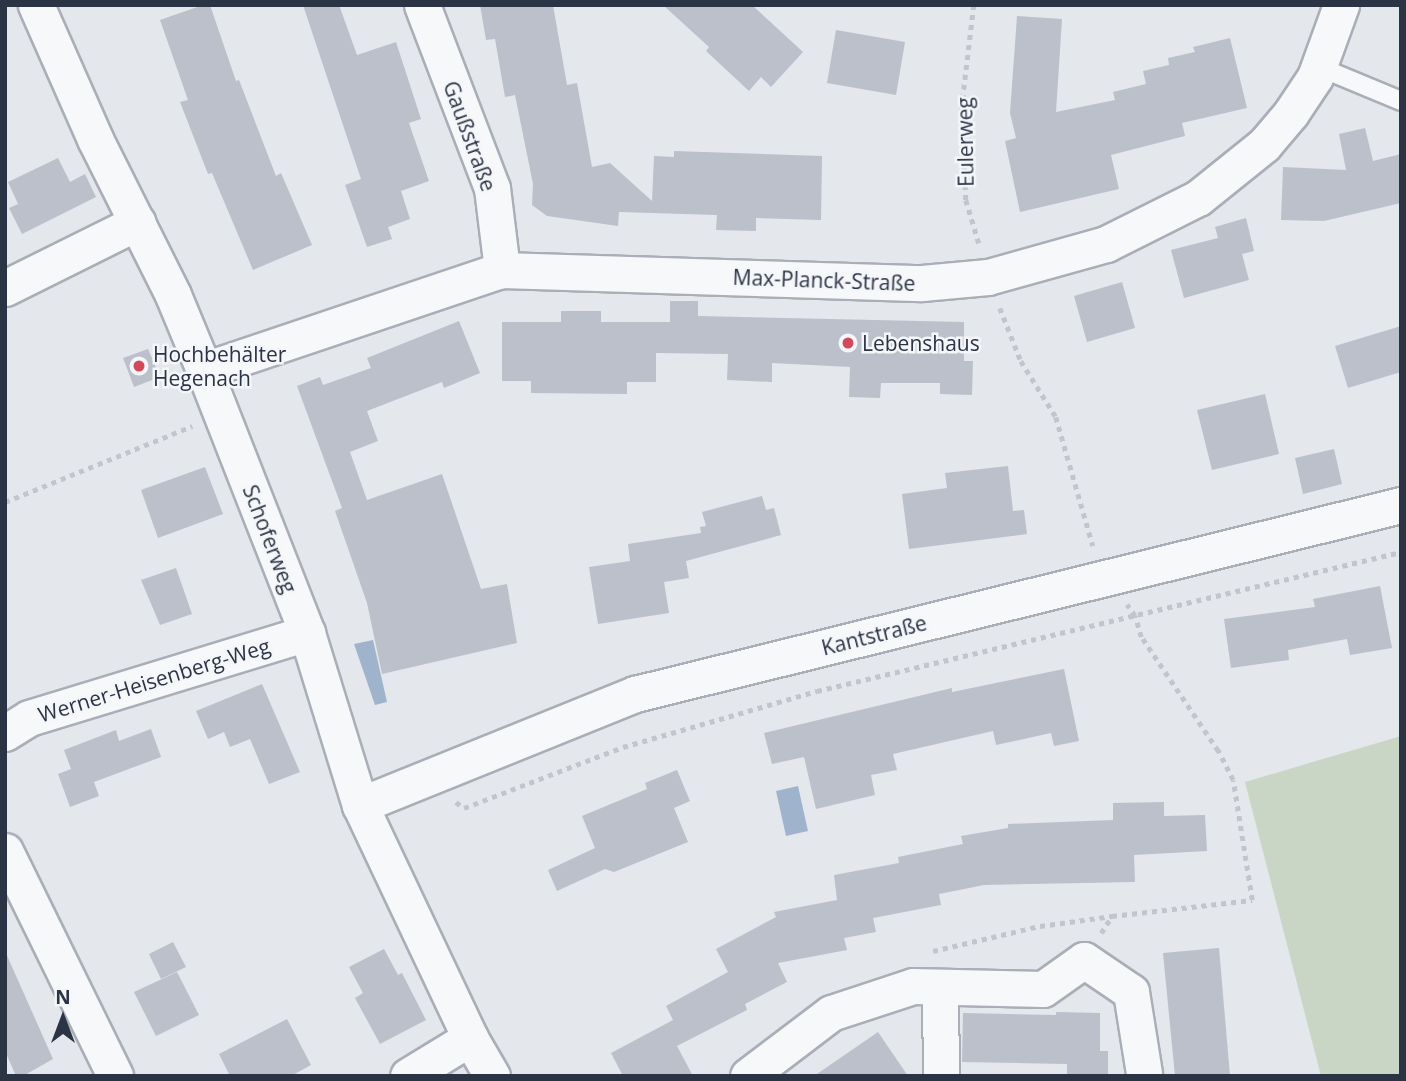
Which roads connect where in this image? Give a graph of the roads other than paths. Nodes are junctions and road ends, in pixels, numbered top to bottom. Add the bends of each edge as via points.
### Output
1 (36, 5) edge
2 (422, 5) edge
3 (1342, 5) edge
4 (1319, 67) junction
5 (1392, 93) edge
6 (138, 222) junction
7 (502, 270) junction
8 (5, 288) edge
9 (204, 370) junction
10 (1401, 505) edge
11 (307, 633) junction
12 (5, 733) edge
13 (360, 805) junction
14 (5, 851) edge
15 (940, 987) junction
16 (470, 1038) junction
17 (1144, 1073) dead end
18 (115, 1076) edge
19 (408, 1076) edge
20 (492, 1076) edge
21 (748, 1076) edge
22 (941, 1076) edge

1 - 6 street, Schoferweg
2 - 7 street, Gaußstraße via 492,188
3 - 4 street, Max-Planck-Straße
4 - 5 lane
4 - 7 street, Max-Planck-Straße via 1291,113 1264,145 1199,198 1106,244 988,277 922,284
6 - 8 street
6 - 9 street, Schoferweg
7 - 9 street, Max-Planck-Straße
9 - 11 street, Schoferweg
10 - 13 street, Kantstraße via 1321,534 1087,586 750,673 635,694 581,726
11 - 12 street, Werner-Heisenberg-Weg via 29,718
11 - 13 street, Schoferweg
13 - 16 street, Schoferweg
14 - 18 street
15 - 17 street via 1043,989 1084,960 1131,992
15 - 21 street via 913,986 831,1013
15 - 22 street
16 - 19 street
16 - 20 street, Schoferweg

